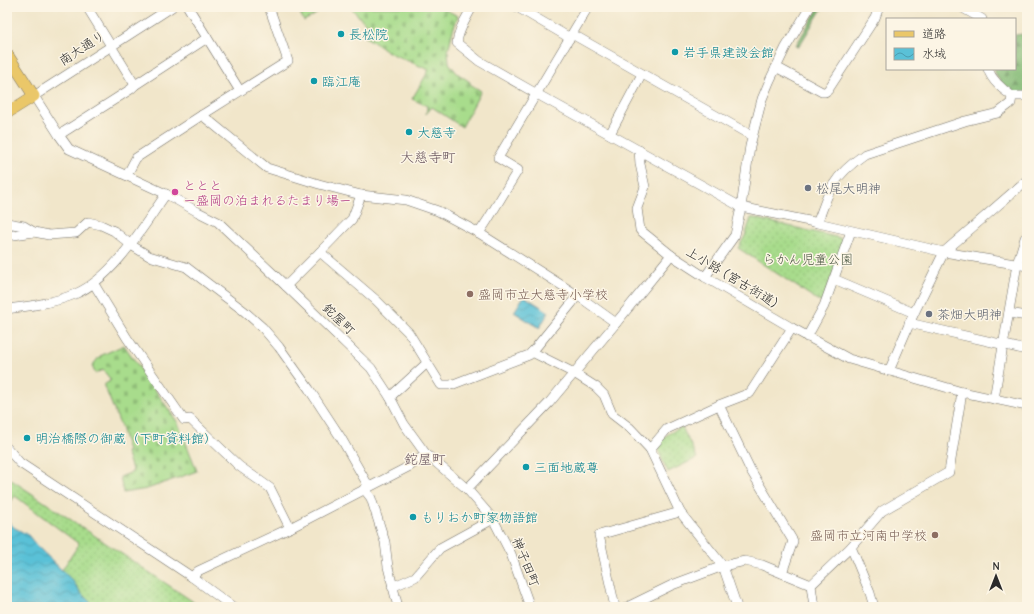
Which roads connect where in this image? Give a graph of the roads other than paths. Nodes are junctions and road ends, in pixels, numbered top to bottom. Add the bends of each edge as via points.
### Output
1 (87, 7) edge
2 (172, 7) edge
3 (188, 7) edge
4 (270, 7) edge
5 (472, 7) edge
6 (517, 7) edge
7 (588, 7) edge
8 (810, 7) edge
9 (879, 7) edge
10 (961, 7) edge
11 (980, 18) edge
12 (571, 36) junction
13 (207, 38) junction
14 (111, 46) junction
15 (7, 54) edge
16 (776, 67) junction
17 (988, 70) edge
18 (642, 74) junction
19 (135, 85) junction
20 (240, 91) junction
21 (537, 94) junction
22 (34, 96) junction
23 (1012, 96) junction
24 (1027, 96) edge
25 (7, 113) edge
26 (202, 114) junction
27 (610, 134) junction
28 (59, 135) junction
29 (752, 136) junction
30 (639, 150) junction
31 (127, 175) junction
32 (1027, 180) edge
33 (166, 194) junction
34 (361, 195) junction
35 (741, 207) junction
36 (7, 222) edge
37 (817, 223) junction
38 (851, 231) junction
39 (34, 232) junction
40 (479, 233) junction
41 (7, 236) edge
42 (1027, 238) edge
43 (131, 245) junction
44 (320, 252) junction
45 (944, 252) junction
46 (671, 255) junction
47 (1017, 264) junction
48 (1027, 266) edge
49 (705, 277) junction
50 (834, 279) junction
51 (94, 284) junction
52 (286, 286) junction
53 (577, 295) junction
54 (7, 309) edge
55 (914, 313) junction
56 (1009, 313) junction
57 (1027, 316) edge
58 (616, 324) junction
59 (909, 324) junction
60 (792, 328) junction
61 (807, 336) junction
62 (1003, 345) junction
63 (1027, 350) edge
64 (532, 352) junction
65 (428, 363) junction
66 (889, 371) junction
67 (574, 373) junction
68 (962, 392) junction
69 (390, 396) junction
70 (994, 399) junction
71 (720, 405) junction
72 (1027, 406) edge
73 (7, 448) edge
74 (650, 449) junction
75 (426, 454) junction
76 (367, 488) junction
77 (466, 490) junction
78 (680, 512) junction
79 (493, 519) junction
80 (290, 528) junction
81 (851, 547) junction
82 (723, 566) junction
83 (782, 573) junction
84 (192, 577) junction
85 (811, 585) junction
86 (392, 587) junction
87 (233, 607) edge
88 (398, 607) edge
89 (530, 607) edge
90 (615, 607) edge
91 (627, 607) edge
92 (737, 607) edge
93 (814, 607) edge
94 (874, 607) edge

1 - 14 street
2 - 14 street, 南大通り
3 - 13 street
4 - 20 street via 288,61
5 - 21 street via 461,28 457,43 479,61
6 - 12 street
7 - 12 street
8 - 16 street
9 - 16 street via 875,18 825,92
10 - 11 street
12 - 18 street
12 - 21 street
13 - 19 street
13 - 20 street
14 - 19 street
14 - 22 street, 南大通り
15 - 22 main road
16 - 29 street via 762,99
17 - 23 street via 1000,87
18 - 27 street
18 - 29 street
19 - 28 street
20 - 26 street
21 - 27 street
21 - 40 street via 498,158 518,170
22 - 25 main road, 南大通り
22 - 28 street, 鉈屋町
23 - 24 street
23 - 37 street via 1011,103 998,113 965,121 865,154 844,171 832,186
26 - 31 street via 136,158
26 - 34 street via 267,168
27 - 30 street
28 - 31 street, 鉈屋町 via 69,149
29 - 35 street
30 - 35 street
30 - 46 street via 645,188 637,208 640,230
31 - 33 street, 鉈屋町
32 - 45 street
33 - 43 street
33 - 52 street, 鉈屋町 via 218,222
34 - 40 street via 406,200 438,211
34 - 44 street via 352,218
35 - 37 street
35 - 49 street via 735,235
36 - 39 street via 24,226
37 - 38 street
38 - 45 street
38 - 50 street
39 - 41 street
39 - 43 street via 48,236 76,233 88,222 114,231
40 - 53 street
42 - 47 street
43 - 51 street
43 - 76 street via 149,256 186,267 262,327 309,389 341,438
44 - 52 street
44 - 65 street via 376,300 409,333
45 - 47 street
45 - 55 street
46 - 49 street, 上小路 (宮古街道)
46 - 58 street, 上小路 (宮古街道)
47 - 48 street
47 - 56 street
49 - 60 street, 上小路 (宮古街道)
50 - 55 street
50 - 61 street via 824,306
51 - 54 street via 60,300
51 - 80 street via 127,338 184,420 190,419 239,466 270,488
52 - 69 street, 鉈屋町 via 371,368
53 - 58 street
53 - 64 street
55 - 59 street
56 - 57 street
56 - 62 street
58 - 67 street, 上小路 (宮古街道)
59 - 62 street
59 - 66 street
60 - 61 street, 上小路 (宮古街道)
60 - 71 street via 750,393
61 - 66 street, 上小路 (宮古街道) via 849,359
62 - 63 street
62 - 70 street
64 - 65 street via 452,385 441,385
64 - 67 street
65 - 69 street
66 - 68 street, 上小路 (宮古街道)
67 - 74 street via 604,395 612,414
67 - 77 street, 上小路 (宮古街道)
68 - 70 street, 上小路 (宮古街道)
68 - 81 street via 949,472 882,511
69 - 75 street, 鉈屋町 via 404,424
70 - 72 street, 上小路 (宮古街道)
71 - 74 street via 667,429
71 - 83 street via 750,469 793,541
73 - 84 street via 20,463
74 - 78 street
75 - 76 street via 410,466
75 - 77 street, 鉈屋町
76 - 80 street
76 - 86 street via 385,542
77 - 79 street, 神子田町
78 - 82 street
78 - 90 street via 599,535
79 - 86 street via 440,548 415,577
79 - 89 street, 神子田町 via 511,554
80 - 84 street via 198,571
81 - 85 street
81 - 94 street
82 - 83 street via 745,561
82 - 91 street via 672,585
82 - 92 street
83 - 85 street
84 - 87 street
85 - 93 street
86 - 88 street

